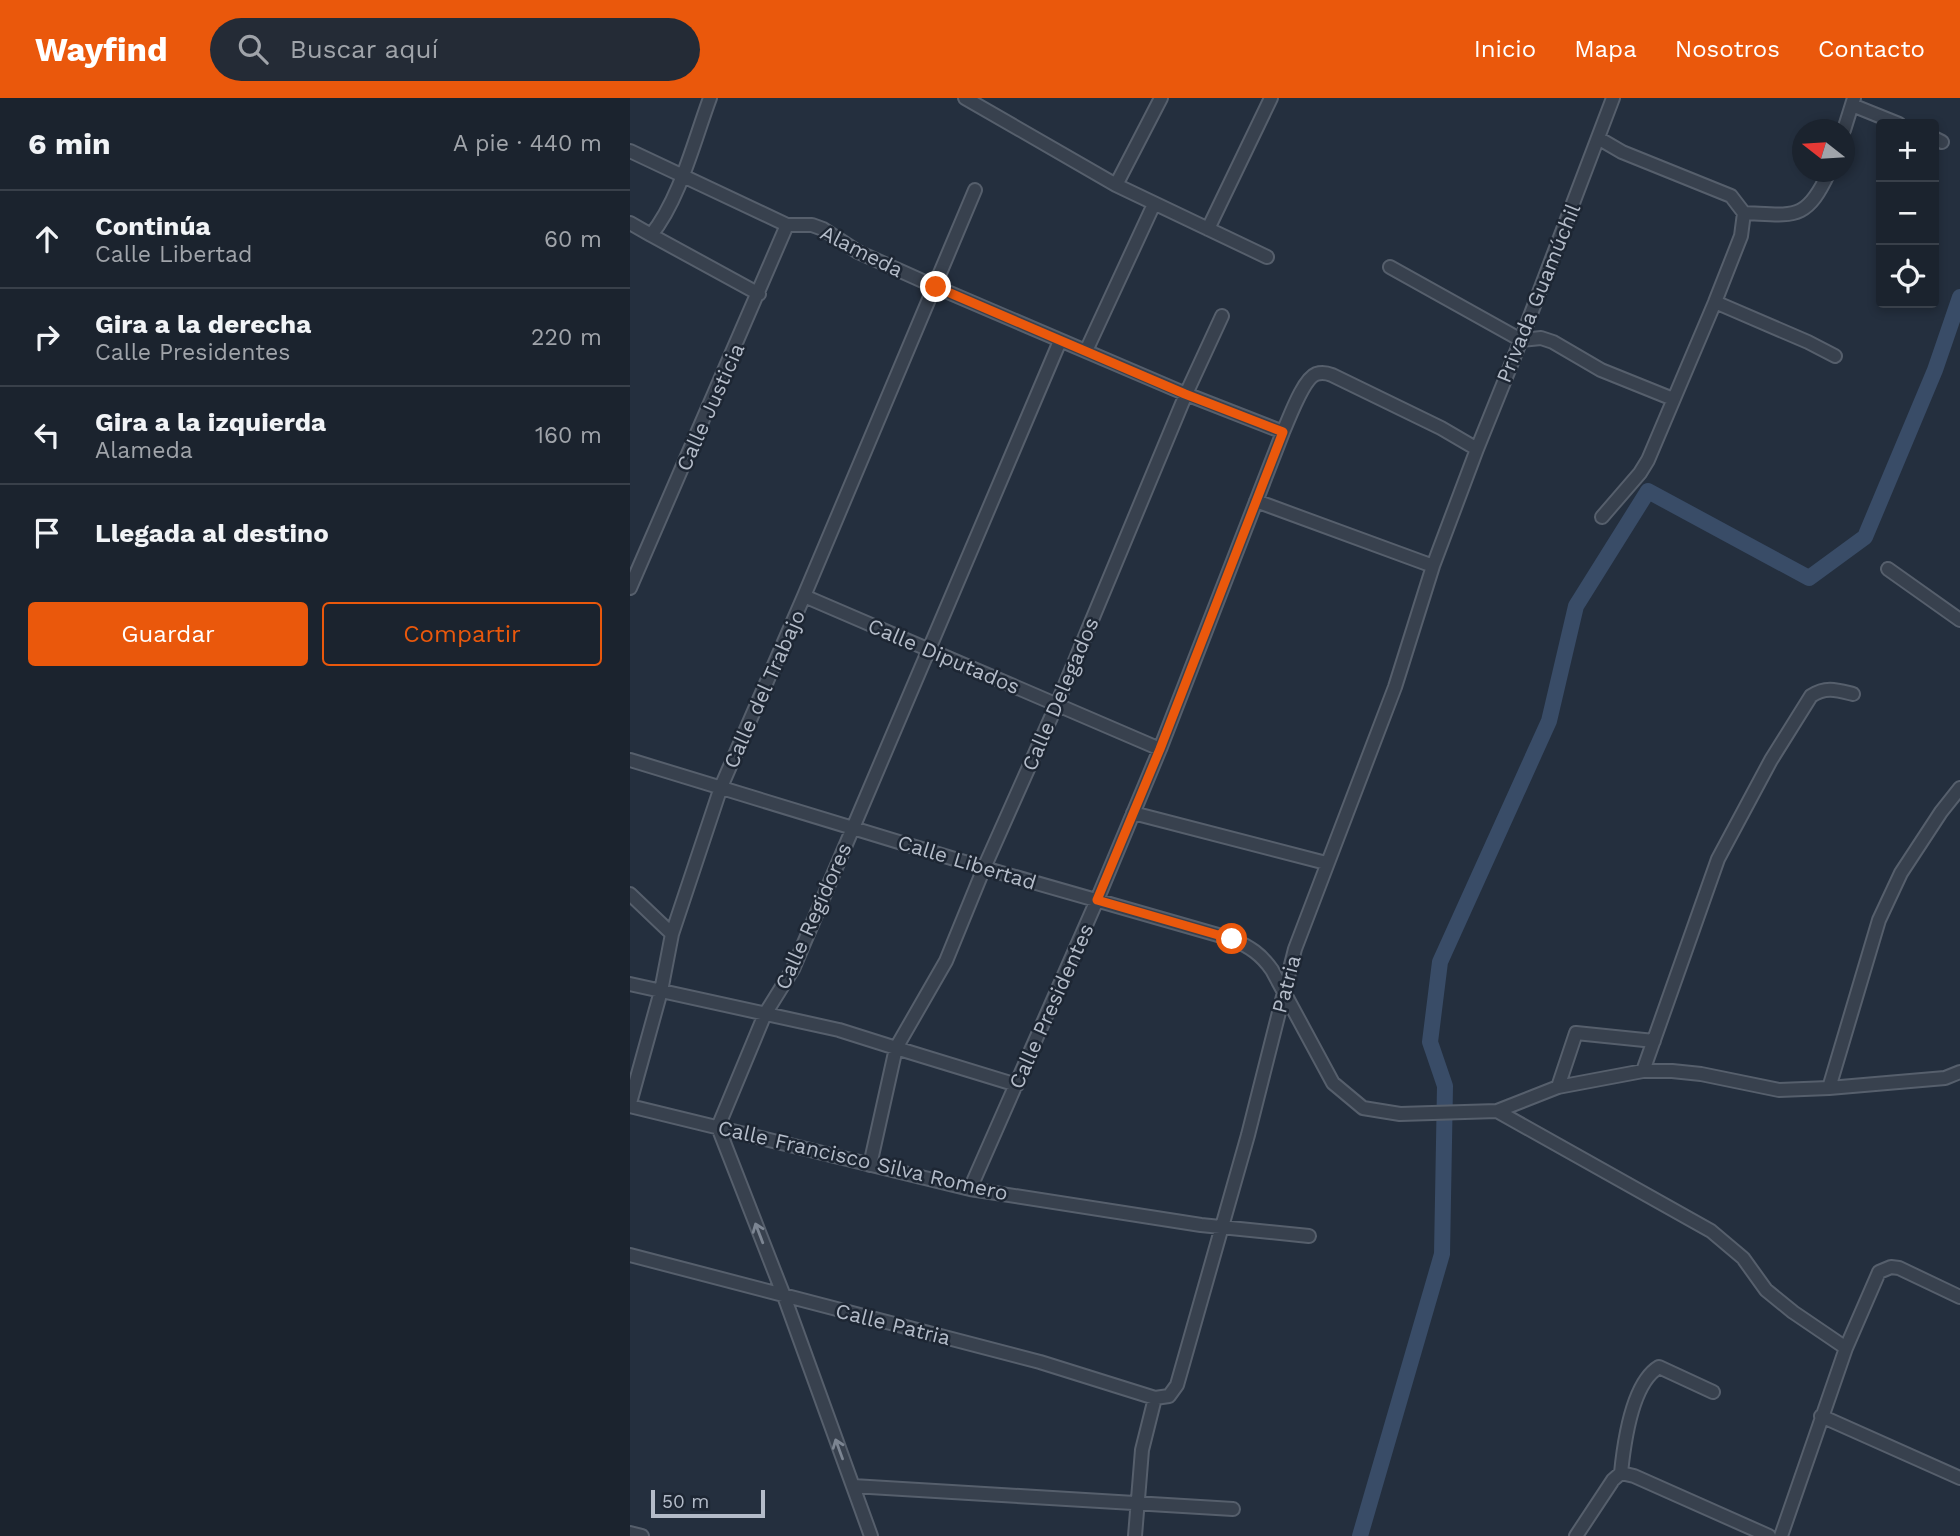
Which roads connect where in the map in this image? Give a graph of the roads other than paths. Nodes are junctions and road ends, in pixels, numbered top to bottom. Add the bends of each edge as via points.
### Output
1 (710, 98) edge
2 (965, 98) edge
3 (1161, 98) edge
4 (1271, 98) edge
5 (1613, 98) edge
6 (1853, 102) edge
7 (1848, 119) edge
8 (1889, 119) edge
9 (1598, 138) junction
10 (630, 151) edge
11 (682, 174) junction
12 (1824, 182) edge
13 (1116, 185) junction
14 (975, 190) dead end
15 (1154, 204) junction
16 (1744, 212) junction
17 (630, 223) edge
18 (787, 225) junction
19 (1208, 229) junction
20 (651, 235) junction
21 (1267, 257) dead end
22 (1390, 267) dead end
23 (936, 287) junction
24 (759, 294) junction
25 (1715, 302) junction
26 (1222, 316) dead end
27 (1521, 340) junction
28 (1060, 341) junction
29 (1086, 352) junction
30 (1835, 356) dead end
31 (1185, 394) junction
32 (1673, 399) junction
33 (1283, 432) junction
34 (1477, 449) junction
35 (1256, 501) junction
36 (1602, 517) dead end
37 (1433, 566) junction
38 (1888, 569) dead end
39 (630, 588) edge
40 (804, 596) junction
41 (1960, 620) edge
42 (930, 649) junction
43 (1853, 694) dead end
44 (1057, 704) junction
45 (1160, 749) junction
46 (630, 760) edge
47 (721, 787) junction
48 (1960, 788) edge
49 (1133, 813) junction
50 (853, 828) junction
51 (1326, 863) junction
52 (984, 868) junction
53 (630, 894) edge
54 (1097, 900) junction
55 (672, 934) junction
56 (630, 984) edge
57 (661, 991) junction
58 (1283, 992) junction
59 (765, 1014) junction
60 (1654, 1041) junction
61 (896, 1048) junction
62 (1643, 1072) junction
63 (1960, 1072) edge
64 (1017, 1085) junction
65 (1558, 1087) junction
66 (1829, 1088) junction
67 (630, 1104) edge
68 (1497, 1111) junction
69 (718, 1127) junction
70 (870, 1166) junction
71 (970, 1189) junction
72 (1222, 1227) junction
73 (1309, 1236) dead end
74 (630, 1255) edge
75 (784, 1296) junction
76 (1960, 1297) edge
77 (1846, 1348) junction
78 (1713, 1392) dead end
79 (1155, 1398) junction
80 (1821, 1416) junction
81 (1621, 1473) junction
82 (1960, 1478) edge
83 (853, 1486) junction
84 (1139, 1505) junction
85 (1233, 1509) dead end
86 (1751, 1532) edge
87 (630, 1533) edge
88 (642, 1536) edge
89 (871, 1536) edge
90 (1135, 1536) edge
91 (1576, 1536) edge
92 (1769, 1536) edge
93 (1781, 1536) edge

1 - 11 street
2 - 13 street
3 - 13 street
4 - 19 street
5 - 9 street, Privada Guamúchil
6 - 7 street
6 - 8 street
9 - 16 street via 1731,196
9 - 27 street, Privada Guamúchil
10 - 11 street, Alameda
11 - 18 street, Alameda
11 - 20 street
12 - 16 street via 1817,195 1793,215
13 - 15 street
14 - 23 street, Calle del Trabajo
15 - 19 street
15 - 29 street
16 - 25 street via 1741,236
17 - 20 street
18 - 23 street, Alameda via 823,229 858,252
18 - 24 street, Calle Justicia
19 - 21 street
20 - 24 street
22 - 27 street
23 - 28 street, Alameda
23 - 40 street, Calle del Trabajo
24 - 39 street, Calle Justicia
25 - 30 street
25 - 32 street
26 - 31 street, Calle Delegados
27 - 32 street via 1534,337 1553,342 1601,370
27 - 34 street, Privada Guamúchil
28 - 29 street, Alameda
28 - 42 street, Calle Regidores
29 - 31 street, Alameda
31 - 33 street, Alameda
31 - 44 street, Calle Delegados
32 - 36 street via 1648,460
33 - 34 street, Calle Presidentes via 1306,384 1324,373
33 - 35 street, Calle Presidentes
34 - 37 street, Privada Guamúchil
35 - 37 street
35 - 45 street, Calle Presidentes
37 - 51 street, Patria via 1395,687
38 - 41 street
40 - 42 street, Calle Diputados
40 - 47 street, Calle del Trabajo
42 - 44 street, Calle Diputados
42 - 50 street, Calle Regidores
43 - 60 street via 1822,689 1811,695 1771,760 1718,859
44 - 45 street, Calle Diputados
44 - 52 street, Calle Delegados
45 - 49 street, Calle Presidentes
46 - 47 street, Calle Libertad
47 - 50 street, Calle Libertad
47 - 55 street, Calle del Trabajo
48 - 66 street via 1900,873 1880,920
49 - 51 street
49 - 54 street, Calle Presidentes
50 - 52 street, Calle Libertad
50 - 59 street, Calle Regidores via 793,969
51 - 58 street, Patria
52 - 54 street, Calle Libertad
52 - 61 street, Calle Delegados via 946,961
53 - 55 street
54 - 58 street, Calle Libertad via 1251,947
54 - 64 street, Calle Presidentes
55 - 57 street, Calle del Trabajo
56 - 57 street
57 - 59 street
57 - 67 street, Calle del Trabajo
58 - 68 street, Calle Libertad via 1333,1083 1363,1108 1411,1114
58 - 72 street, Patria
59 - 61 street
59 - 69 street, Calle Regidores
60 - 62 street
60 - 65 street via 1576,1033
61 - 64 street
61 - 70 street, Calle Delegados
62 - 65 street
62 - 66 street via 1672,1070 1779,1090
63 - 66 street via 1945,1078
64 - 71 street, Calle Presidentes
65 - 68 street
67 - 69 street, Calle Francisco Silva Romero
68 - 77 street via 1711,1231 1743,1258 1766,1290
69 - 70 street, Calle Francisco Silva Romero
75 -> 69 street
70 - 71 street, Calle Francisco Silva Romero
71 - 72 street, Calle Francisco Silva Romero
72 - 73 street, Calle Francisco Silva Romero
72 - 79 street, Patria via 1177,1385 1170,1396
74 - 75 street, Calle Patria
75 - 79 street, Calle Patria via 1040,1362
83 -> 75 street
76 - 77 street via 1899,1268 1885,1268 1875,1278
77 - 80 street
78 - 81 street via 1659,1367 1651,1372 1641,1388 1624,1442
79 - 84 street via 1142,1450
80 - 82 street
80 - 93 street
81 - 86 street
81 - 91 street
83 - 84 street
83 - 89 street
84 - 85 street
84 - 90 street
86 - 92 street
87 - 88 street

